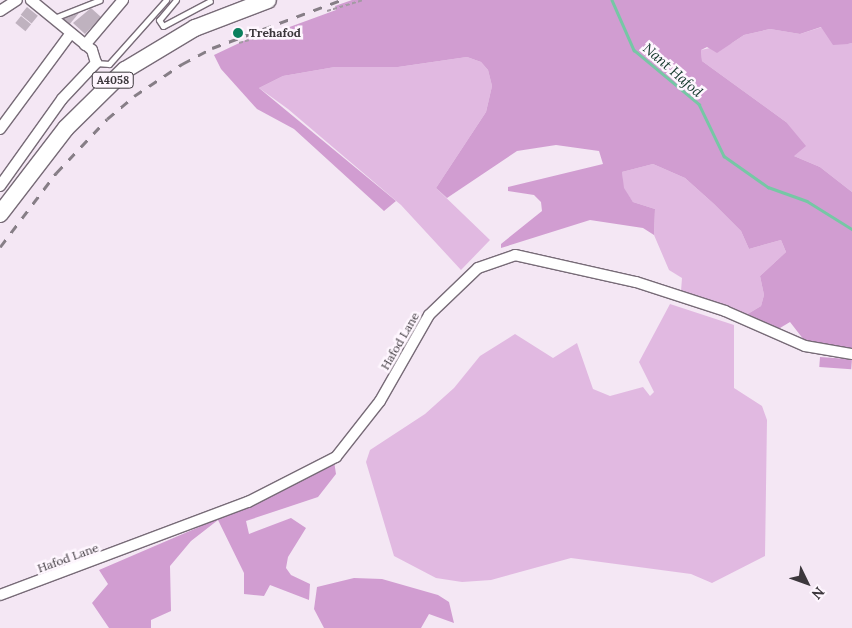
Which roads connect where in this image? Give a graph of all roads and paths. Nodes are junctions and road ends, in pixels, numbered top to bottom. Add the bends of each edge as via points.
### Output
1 (17, 0) edge
2 (31, 0) edge
3 (100, 0) edge
4 (123, 0) edge
5 (166, 0) edge
6 (176, 0) edge
7 (268, 0) edge
8 (362, 0) edge
9 (210, 1) edge
10 (0, 10) edge
11 (327, 11) dead end
12 (53, 18) junction
13 (71, 33) junction
14 (253, 39) dead end
15 (239, 43) dead end
16 (85, 45) junction
17 (96, 63) junction
18 (0, 129) edge
19 (0, 186) edge
20 (0, 214) edge
21 (852, 354) edge
22 (0, 595) edge

1 - 10 street
2 - 12 street
3 - 12 lane
4 - 16 street
5 - 17 lane via 109,64
6 - 9 lane via 160,20 163,26
7 - 20 main road, A4058 via 195,28 125,70 66,128
8 - 11 path
12 - 13 street
13 - 16 street
13 - 18 street
14 - 15 path
16 - 17 street via 92,50
17 - 19 street via 62,100
21 - 22 street, Hafod Lane via 806,346 725,311 636,282 515,255 478,268 429,315 380,400 336,457 248,502

